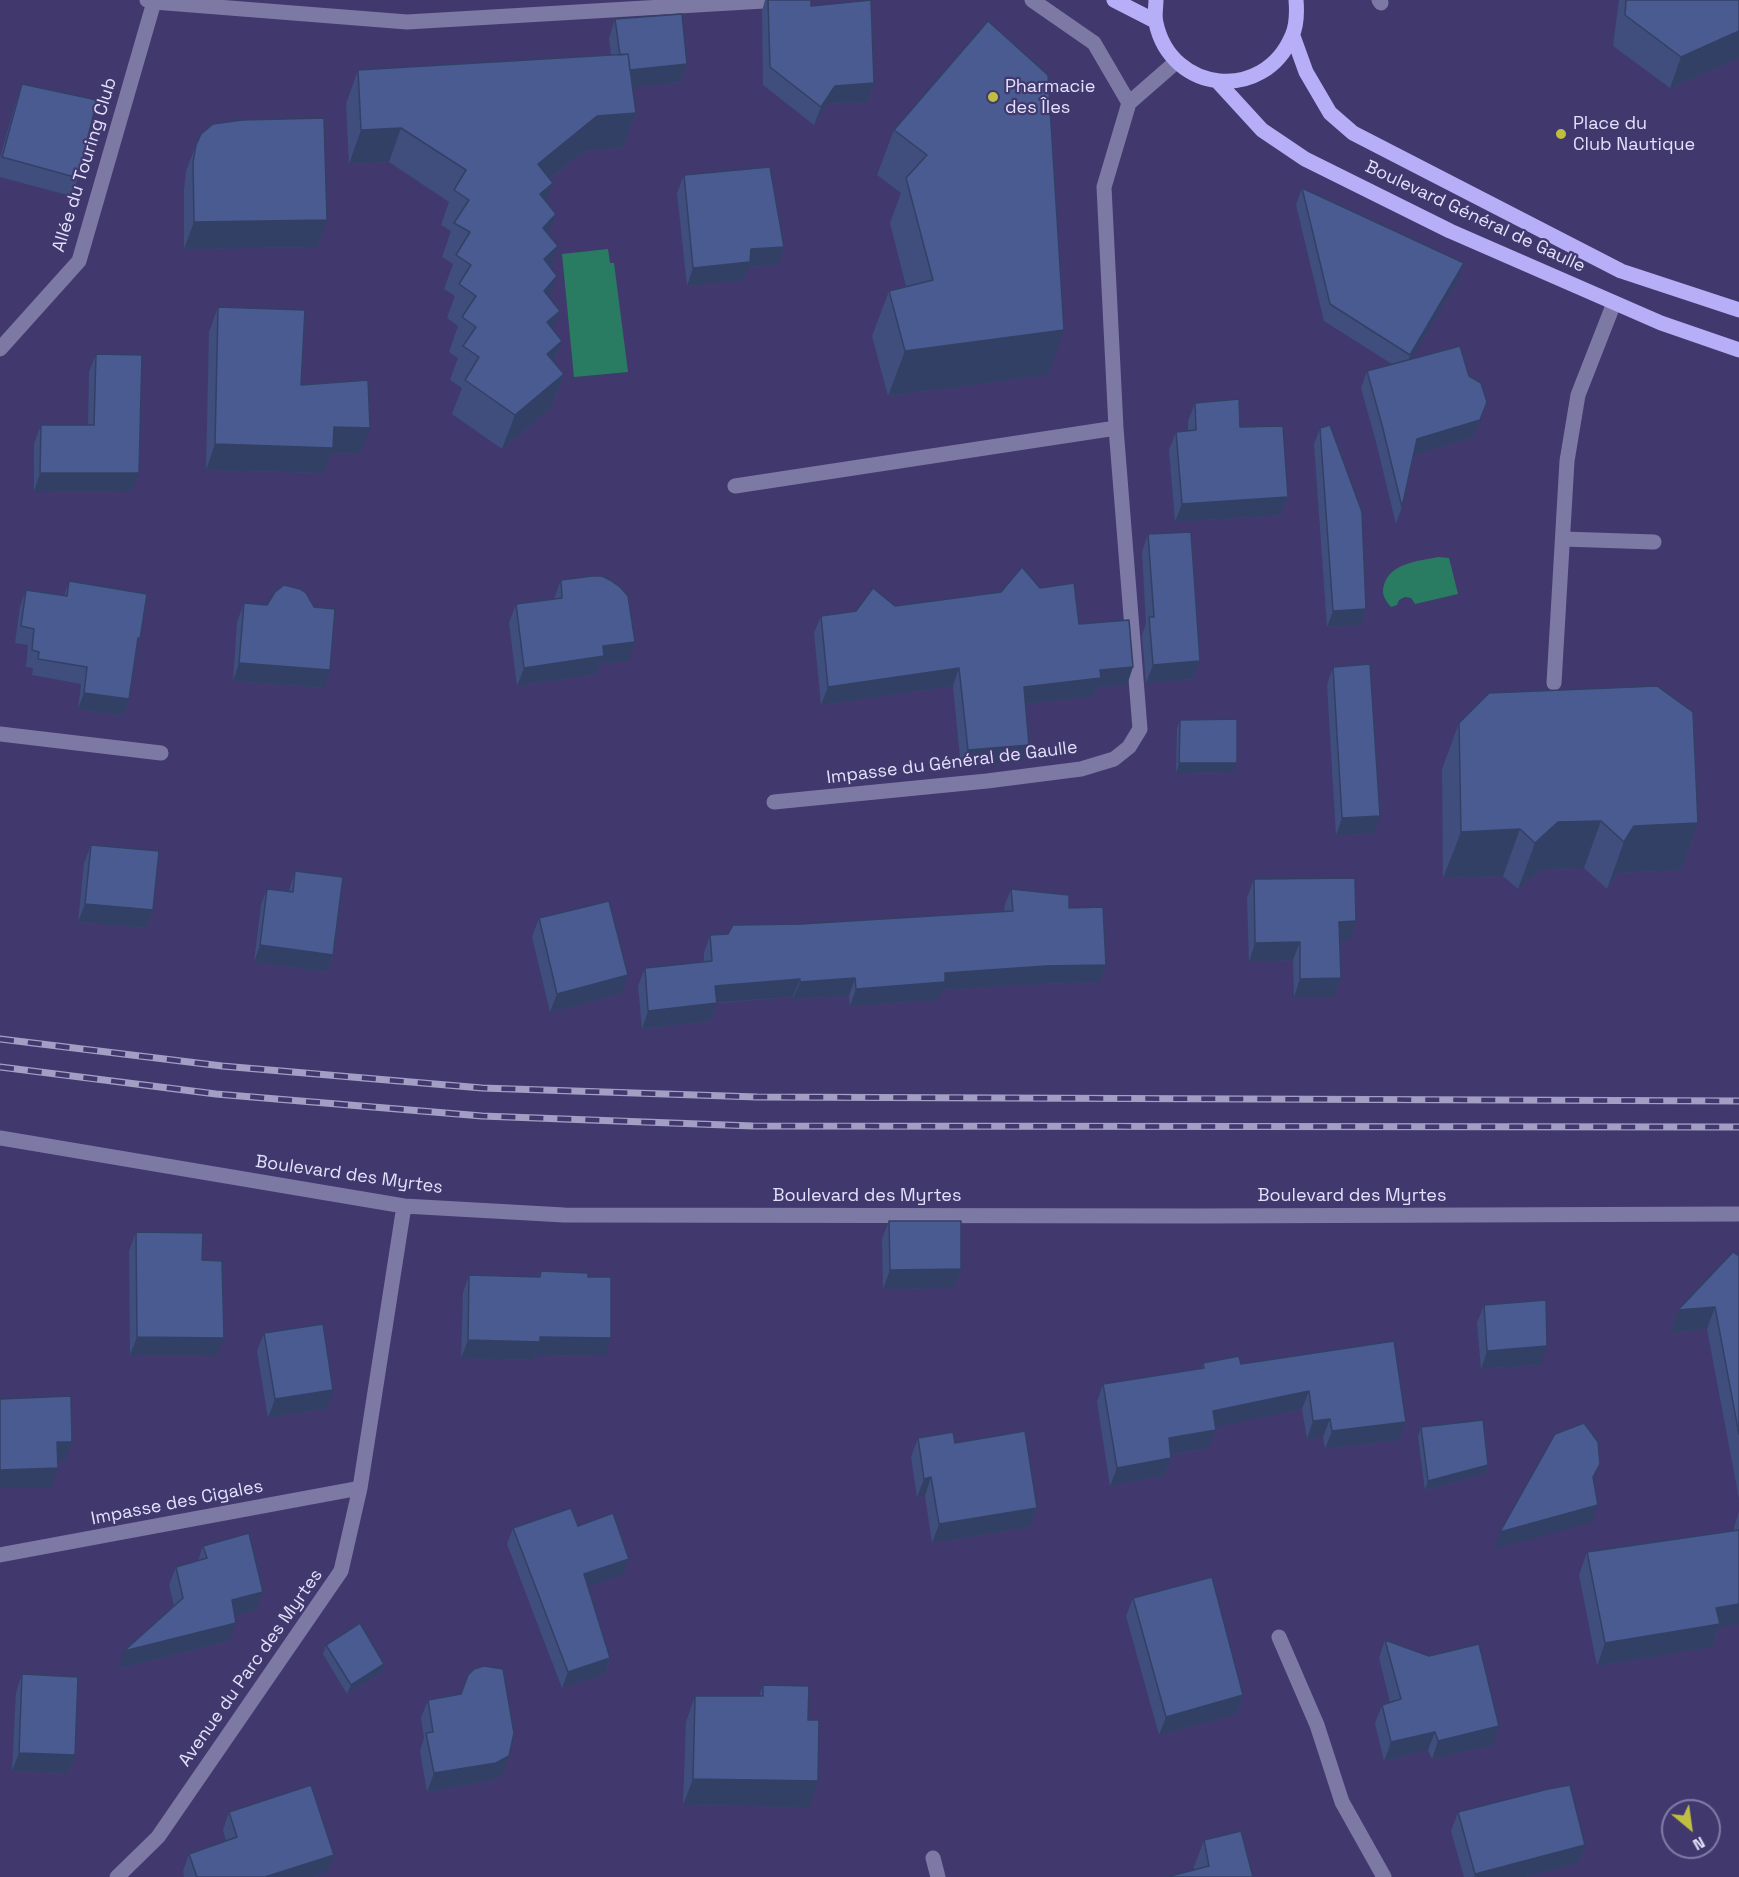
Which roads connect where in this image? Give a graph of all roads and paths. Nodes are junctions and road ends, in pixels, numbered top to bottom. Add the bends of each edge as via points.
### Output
1 (782, 0) edge
2 (1032, 0) edge
3 (1114, 0) edge
4 (1156, 0) edge
5 (1296, 0) edge
6 (151, 1) edge
7 (1155, 21) junction
8 (1293, 36) junction
9 (1176, 62) junction
10 (1218, 82) junction
11 (1129, 103) junction
12 (1614, 303) junction
13 (1739, 310) edge
14 (0, 349) edge
15 (1739, 350) edge
16 (1116, 428) junction
17 (735, 486) dead end
18 (1563, 539) junction
19 (1654, 542) dead end
20 (1554, 683) dead end
21 (0, 734) edge
22 (161, 753) dead end
23 (774, 802) dead end
24 (0, 1138) edge
25 (404, 1206) junction
26 (1739, 1214) edge
27 (360, 1488) junction
28 (0, 1556) edge
29 (1279, 1637) dead end
30 (933, 1858) dead end
31 (117, 1877) edge
32 (938, 1877) edge
33 (1384, 1877) edge

1 - 6 street via 408,22
2 - 11 street via 1094,43
3 - 7 main road
4 - 7 main road
5 - 8 main road
6 - 14 street, Allée du Touring Club via 78,261
7 - 9 main road via 1162,43
8 - 10 main road via 1281,56 1263,71 1242,81
8 - 13 main road, Boulevard Général de Gaulle via 1306,72 1329,113 1353,133 1621,271
9 - 10 main road via 1196,76
9 - 11 street
10 - 12 main road, Boulevard Général de Gaulle via 1262,130 1305,159 1450,231
11 - 16 street, Impasse du Général de Gaulle via 1104,187
12 - 15 main road, Boulevard Général de Gaulle
12 - 18 street via 1578,394 1567,461
16 - 17 street
16 - 23 street, Impasse du Général de Gaulle via 1140,729 1129,747 1114,759 1081,769
18 - 19 street
18 - 20 street
21 - 22 street
24 - 25 street, Boulevard des Myrtes
25 - 26 street, Boulevard des Myrtes via 564,1215
25 - 27 street, Avenue du Parc des Myrtes
27 - 28 street, Impasse des Cigales
27 - 31 street, Avenue du Parc des Myrtes via 341,1571 158,1837
29 - 33 street via 1317,1725 1342,1802
30 - 32 street

